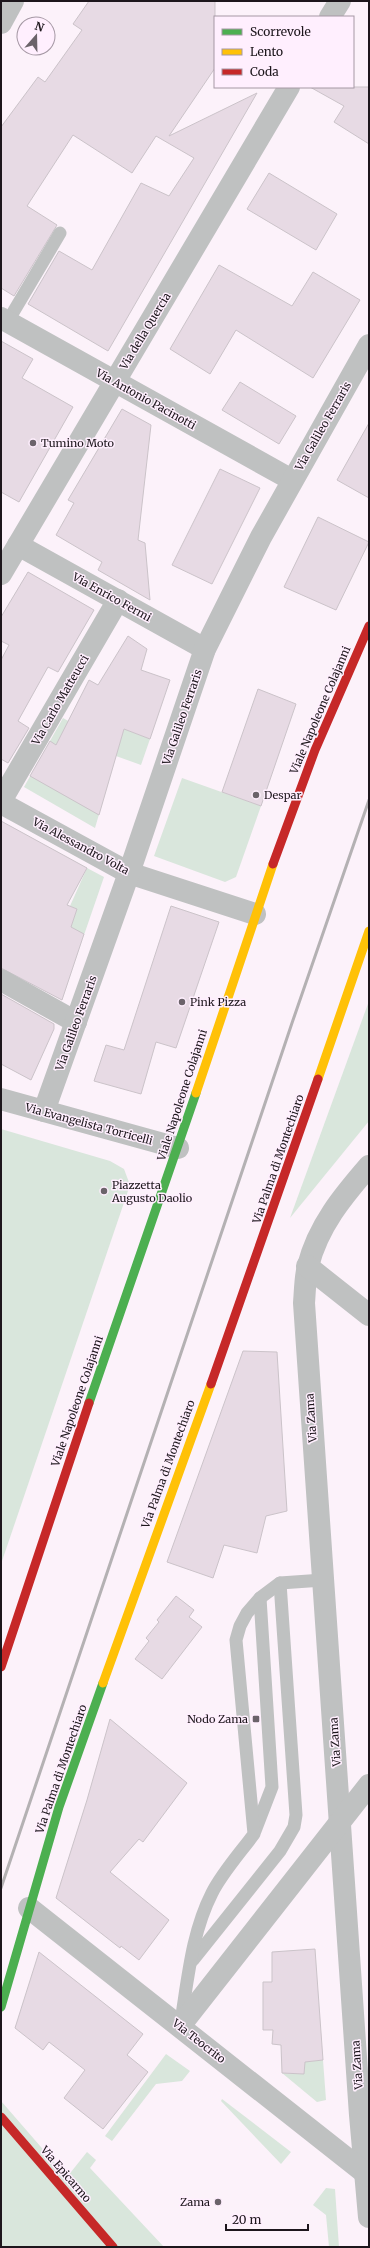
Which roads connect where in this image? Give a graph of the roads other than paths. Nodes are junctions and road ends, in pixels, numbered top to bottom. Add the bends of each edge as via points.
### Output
1 (13, 1) edge
2 (340, 1) edge
3 (331, 16) edge
4 (1, 23) edge
5 (288, 88) edge
6 (60, 233) dead end
7 (4, 320) edge
8 (369, 345) edge
9 (115, 382) junction
10 (292, 480) junction
11 (18, 545) junction
12 (1, 574) edge
13 (118, 600) junction
14 (369, 626) edge
15 (206, 649) junction
16 (1, 802) edge
17 (129, 873) junction
18 (255, 914) junction
19 (369, 932) edge
20 (1, 980) edge
21 (76, 1022) junction
22 (1, 1099) edge
23 (44, 1111) junction
24 (178, 1148) junction
25 (369, 1166) edge
26 (307, 1266) junction
27 (369, 1315) edge
28 (323, 1580) junction
29 (280, 1583) junction
30 (260, 1598) junction
31 (1, 1667) edge
32 (369, 1785) edge
33 (340, 1822) junction
34 (254, 1834) junction
35 (29, 1908) junction
36 (190, 1964) junction
37 (1, 2007) edge
38 (180, 2026) junction
39 (1, 2117) edge
40 (368, 2175) edge
41 (369, 2217) edge
42 (113, 2247) edge

1 - 4 street
2 - 3 street
5 - 9 street, Via della Quercia
6 - 7 lane
7 - 9 street, Via Antonio Pacinotti
8 - 10 street, Via Galileo Ferraris
9 - 10 street, Via Antonio Pacinotti
9 - 11 street, Via della Quercia
10 - 15 street, Via Galileo Ferraris
11 - 12 street, Via della Quercia
11 - 13 street, Via Enrico Fermi
13 - 15 street, Via Enrico Fermi
13 - 16 street, Via Carlo Matteucci
14 - 18 street, Viale Napoleone Colajanni via 315,750
15 - 17 street, Via Galileo Ferraris
16 - 17 street, Via Alessandro Volta
17 - 18 street, Via Alessandro Volta
17 - 21 street, Via Galileo Ferraris
18 - 24 street, Viale Napoleone Colajanni
19 - 35 street, Via Palma di Montechiaro via 254,1264 59,1807
20 - 21 street
21 - 23 street, Via Galileo Ferraris
22 - 23 street, Via Evangelista Torricelli
23 - 24 street, Via Evangelista Torricelli
24 - 31 street, Viale Napoleone Colajanni via 68,1464
25 - 26 street, Via Zama via 339,1201 320,1232
26 - 27 street
26 - 28 street, Via Zama via 305,1338
28 - 29 lane
28 - 33 street, Via Zama
29 - 30 lane
29 - 36 lane via 295,1821 280,1851
30 - 34 lane via 272,1787
30 - 34 lane via 247,1612 236,1640
32 - 33 street
33 - 38 street
33 - 40 street, Via Zama
34 - 36 lane via 212,1893 202,1918
35 - 37 street, Via Palma di Montechiaro
35 - 38 street, Via Teocrito
36 - 38 lane
38 - 40 street, Via Teocrito
39 - 42 street, Via Epicarmo
40 - 41 street, Via Zama

